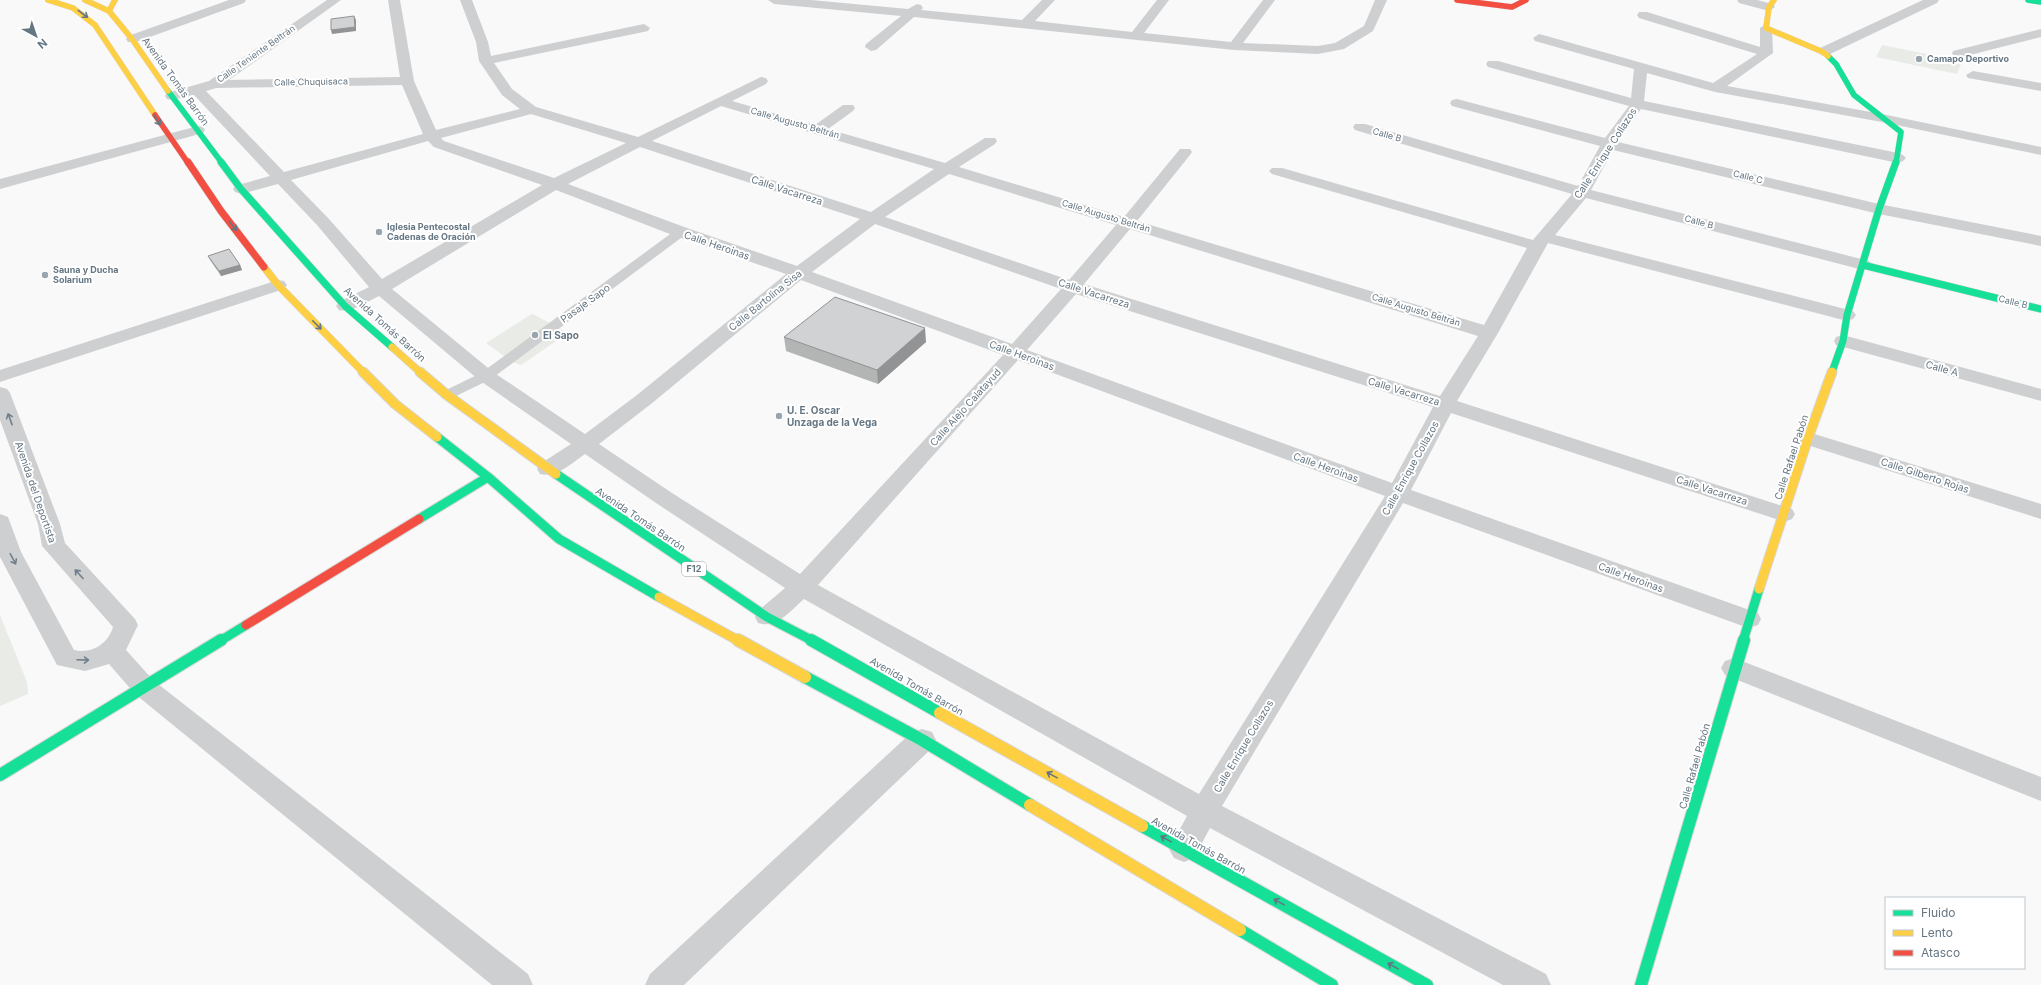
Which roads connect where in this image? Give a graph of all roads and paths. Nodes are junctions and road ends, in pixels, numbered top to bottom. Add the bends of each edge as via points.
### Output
1 (48, 0) edge
2 (85, 0) edge
3 (114, 0) edge
4 (240, 0) edge
5 (335, 0) edge
6 (394, 0) edge
7 (466, 0) edge
8 (774, 0) edge
9 (927, 0) edge
10 (1049, 0) edge
11 (1163, 0) edge
12 (1269, 0) edge
13 (1381, 0) edge
14 (1457, 0) edge
15 (1526, 0) edge
16 (1743, 0) edge
17 (1933, 0) edge
18 (1491, 2) edge
19 (1772, 4) edge
20 (109, 11) junction
21 (911, 13) junction
22 (1643, 14) dead end
23 (1025, 24) junction
24 (644, 28) dead end
25 (1766, 28) junction
26 (2041, 33) edge
27 (1136, 35) junction
28 (1539, 38) dead end
29 (132, 39) junction
30 (1234, 46) junction
31 (871, 47) dead end
32 (1823, 52) junction
33 (1767, 53) junction
34 (1958, 54) dead end
35 (486, 62) junction
36 (1493, 64) dead end
37 (1640, 68) junction
38 (1973, 75) dead end
39 (407, 81) junction
40 (761, 81) dead end
41 (214, 84) junction
42 (2041, 87) edge
43 (1715, 88) junction
44 (197, 90) junction
45 (172, 96) junction
46 (722, 102) junction
47 (1457, 102) dead end
48 (1637, 104) junction
49 (848, 108) dead end
50 (531, 110) junction
51 (1882, 118) junction
52 (1360, 127) dead end
53 (818, 129) junction
54 (198, 130) junction
55 (431, 136) junction
56 (168, 137) junction
57 (990, 140) dead end
58 (640, 142) junction
59 (1609, 144) junction
60 (2041, 150) edge
61 (1185, 152) dead end
62 (1898, 158) junction
63 (946, 168) junction
64 (1277, 172) dead end
65 (280, 177) junction
66 (0, 184) edge
67 (555, 184) junction
68 (241, 189) junction
69 (1582, 192) junction
70 (1879, 209) junction
71 (873, 218) junction
72 (1129, 223) junction
73 (681, 232) junction
74 (1541, 242) junction
75 (2041, 242) edge
76 (1863, 265) junction
77 (799, 273) junction
78 (278, 285) junction
79 (1074, 287) junction
80 (380, 288) junction
81 (345, 306) junction
82 (2041, 309) edge
83 (1847, 315) junction
84 (1489, 332) junction
85 (1843, 341) junction
86 (1015, 352) junction
87 (0, 376) edge
88 (486, 376) junction
89 (0, 393) edge
90 (2041, 394) edge
91 (447, 395) junction
92 (1445, 404) junction
93 (1808, 438) junction
94 (586, 445) junction
95 (548, 469) junction
96 (488, 477) junction
97 (1398, 493) junction
98 (2041, 512) edge
99 (1784, 514) junction
100 (0, 522) edge
101 (802, 587) junction
102 (767, 617) junction
103 (1748, 619) junction
104 (112, 651) junction
105 (1734, 668) junction
106 (144, 687) junction
107 (922, 740) junction
108 (0, 775) edge
109 (2041, 789) edge
110 (1204, 811) junction
111 (1184, 849) junction
112 (517, 985) edge
113 (661, 985) edge
114 (1332, 985) edge
115 (1427, 985) edge
116 (1535, 985) edge
117 (1641, 985) edge

1 -> 56 main road via 72,6 85,14 95,25
2 - 20 main road, Avenida Tomás Barrón / F12
3 - 20 main road
4 - 29 street
5 - 41 street, Calle Teniente Beltrán
6 - 39 street
7 - 35 street, Calle Vacarreza via 482,42
8 - 21 street
9 - 21 street
10 - 23 street
11 - 27 street
12 - 30 street
13 - 30 street via 1369,28 1339,46 1318,50
14 - 18 main road
15 - 18 main road via 1512,7
16 - 19 street
17 - 32 street
19 - 25 main road
20 - 29 main road, Avenida Tomás Barrón / F12
21 - 23 street
21 - 31 street
22 - 33 street
23 - 27 street
24 - 35 street
25 - 32 main road, Calle Rafael Pabón
25 - 33 street
26 - 34 street
27 - 30 street
28 - 37 street
29 - 45 main road, Avenida Tomás Barrón / F12
32 - 51 main road, Calle Rafael Pabón via 1836,64 1854,95
33 - 43 street
35 - 50 street, Calle Vacarreza via 507,92
36 - 48 street
37 - 43 street
37 - 48 street, Calle Enrique Collazos
38 - 42 street
39 - 41 street, Calle Chuquisaca
39 - 55 street
40 - 46 street
41 - 44 street, Calle Teniente Beltrán
43 - 51 street
44 - 45 street, Calle Teniente Beltrán
44 - 65 street
45 - 54 main road, Avenida Tomás Barrón / F12
46 - 53 street, Calle Augusto Beltrán
46 - 58 street
47 - 59 street, Calle C
48 - 59 street, Calle Enrique Collazos
48 - 62 street
49 - 53 street
50 - 55 street
50 - 58 street, Calle Vacarreza
51 - 60 street
51 - 62 main road, Calle Rafael Pabón via 1901,132
52 - 69 street, Calle B
53 - 63 street, Calle Augusto Beltrán
54 - 56 street
54 - 68 main road, Avenida Tomás Barrón / F12
55 - 65 street
55 - 67 street, Calle Heroinas via 439,144
56 - 66 street
56 -> 78 main road
57 - 63 street, Calle Bartolina Sisa
58 - 67 street
58 - 71 street, Calle Vacarreza
59 - 69 street, Calle Enrique Collazos
59 - 70 street, Calle C
61 - 72 street, Calle Alejo Calatayud
62 - 70 main road, Calle Rafael Pabón
63 - 71 street, Calle Bartolina Sisa
63 - 72 street, Calle Augusto Beltrán
64 - 74 street
65 - 68 street
65 - 80 street
67 - 73 street, Calle Heroinas
67 - 80 street
68 - 81 main road, Avenida Tomás Barrón / F12
69 - 74 street, Calle Enrique Collazos
69 - 76 street, Calle B
70 - 75 street, Calle C
70 - 76 main road, Calle Rafael Pabón
71 - 77 street, Calle Bartolina Sisa
71 - 79 street, Calle Vacarreza
72 - 79 street, Calle Alejo Calatayud
72 - 84 street, Calle Augusto Beltrán
73 - 77 street, Calle Heroinas
73 - 88 lane, Pasaje Sapo
74 - 83 street
74 - 84 street, Calle Enrique Collazos
76 - 82 main road, Calle B
76 - 83 main road, Calle Rafael Pabón
77 - 86 street, Calle Heroinas
77 - 94 street, Calle Bartolina Sisa
78 - 87 street
78 -> 96 main road via 395,404
79 - 86 street, Calle Alejo Calatayud
79 - 92 street, Calle Vacarreza
80 - 81 street
80 - 88 street
81 - 91 main road, Avenida Tomás Barrón / F12
83 - 85 main road, Calle Rafael Pabón
84 - 92 street, Calle Enrique Collazos
85 - 90 street, Calle A
85 - 93 main road, Calle Rafael Pabón
86 - 97 street, Calle Heroinas
86 - 101 street, Calle Alejo Calatayud
88 - 91 lane, Pasaje Sapo
88 - 94 street
104 -> 89 street, Avenida del Deportista via 124,636 126,626 54,546 49,524
91 - 95 main road, Avenida Tomás Barrón / F12
92 - 97 street, Calle Enrique Collazos
92 - 99 street, Calle Vacarreza
93 - 98 street, Calle Gilberto Rojas
93 - 99 main road, Calle Rafael Pabón
94 - 95 street, Calle Bartolina Sisa
94 - 101 street
95 - 102 main road, Avenida Tomás Barrón / F12
96 - 106 main road
96 - 107 main road via 559,539 682,611
97 - 103 street, Calle Heroinas
97 - 110 street, Calle Enrique Collazos
99 - 103 main road, Calle Rafael Pabón
100 -> 104 street via 9,552 66,658 87,661
101 - 102 street, Calle Alejo Calatayud
101 - 110 street
111 -> 102 main road, Avenida Tomás Barrón / F12 via 856,664
103 - 105 main road, Calle Rafael Pabón
104 - 106 street
105 - 109 street
105 - 117 main road, Calle Rafael Pabón
106 - 108 main road
106 - 112 street
107 - 113 street
107 - 114 main road
110 - 111 street, Calle Enrique Collazos
110 - 116 street
115 -> 111 main road, Avenida Tomás Barrón / F12

